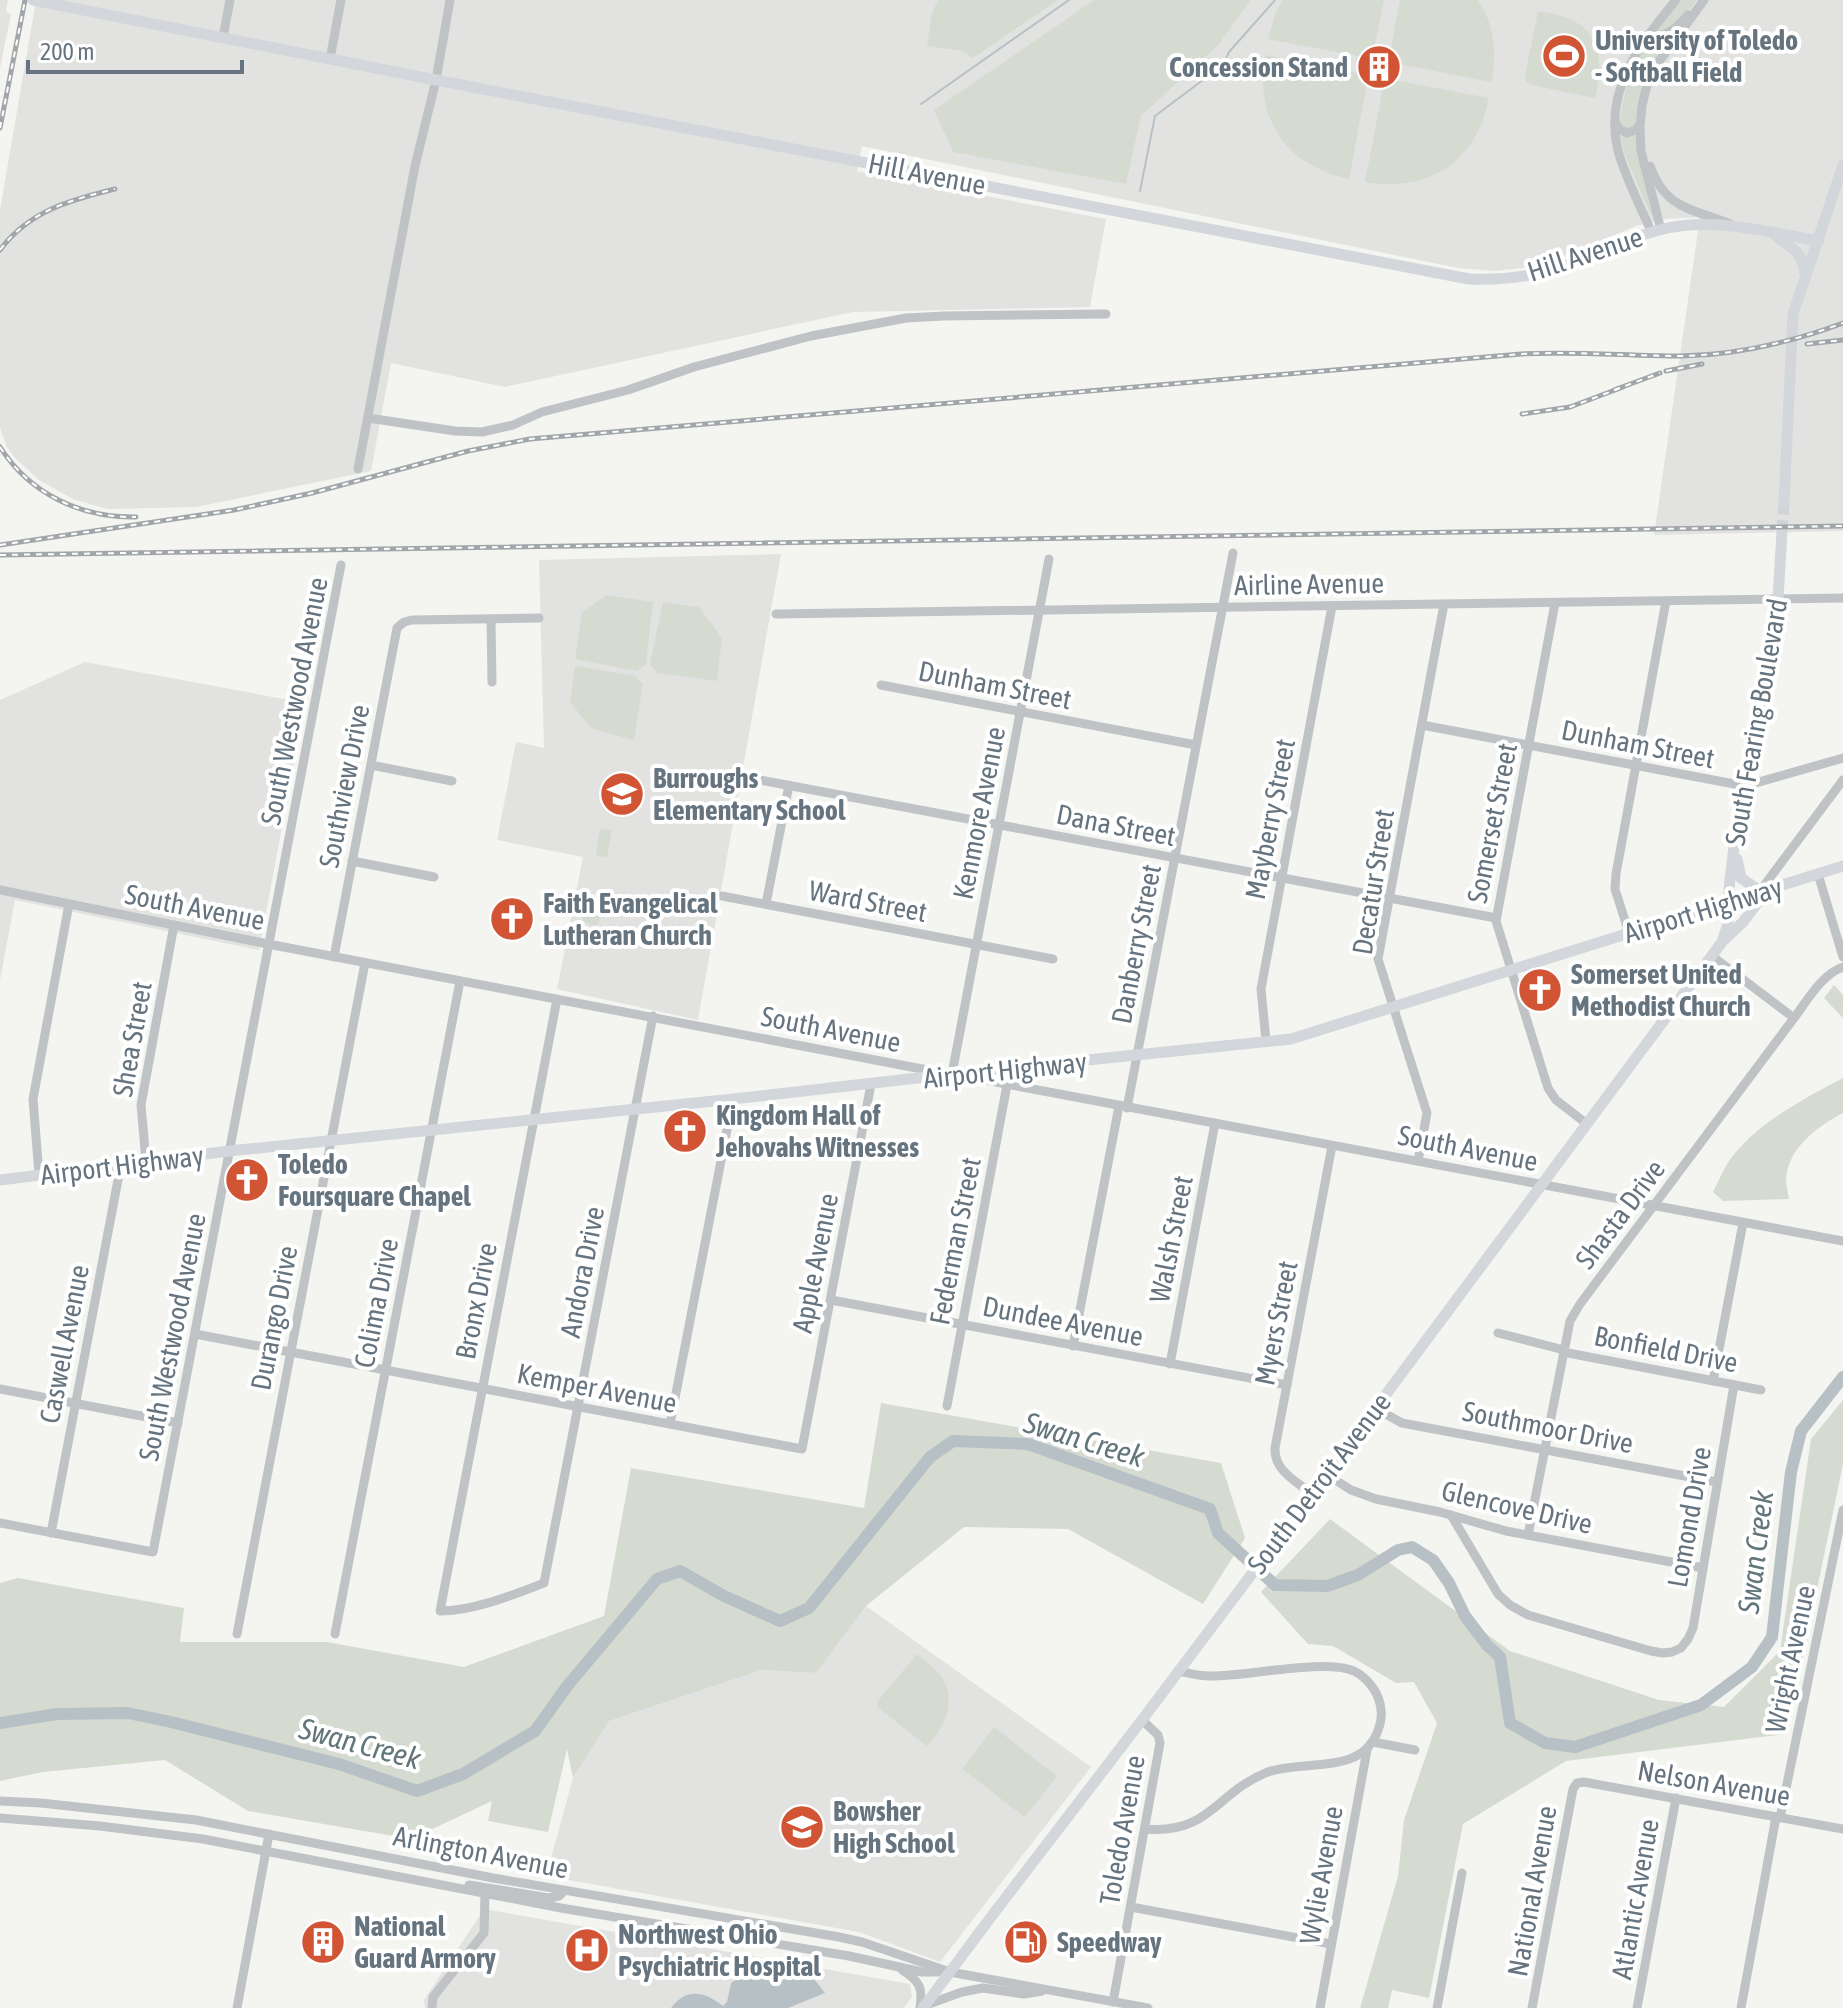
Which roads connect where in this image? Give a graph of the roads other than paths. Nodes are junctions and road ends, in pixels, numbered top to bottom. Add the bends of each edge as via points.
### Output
1 (33, 0) edge
2 (230, 0) edge
3 (341, 0) edge
4 (450, 0) edge
5 (1676, 0) edge
6 (1703, 2) edge
7 (1647, 35) junction
8 (223, 37) junction
9 (330, 59) junction
10 (436, 80) junction
11 (1615, 122) junction
12 (1640, 124) junction
13 (1642, 145) junction
14 (1843, 165) edge
15 (1737, 226) junction
16 (1656, 231) junction
17 (1772, 232) junction
18 (1819, 241) junction
19 (1805, 277) junction
20 (1106, 314) dead end
21 (368, 418) junction
22 (358, 469) dead end
23 (1784, 503) tunnel mouth
24 (1782, 531) tunnel mouth
25 (1233, 553) dead end
26 (1049, 559) dead end
27 (341, 565) dead end
28 (1843, 598) edge
29 (1778, 599) junction
30 (1666, 601) junction
31 (1555, 603) junction
32 (1444, 604) junction
33 (1332, 606) junction
34 (1222, 608) junction
35 (1039, 610) junction
36 (776, 614) dead end
37 (539, 618) dead end
38 (491, 619) junction
39 (492, 682) dead end
40 (881, 685) dead end
41 (1020, 712) junction
42 (1422, 725) junction
43 (1196, 745) junction
44 (1528, 745) junction
45 (1843, 758) edge
46 (371, 765) junction
47 (1636, 766) junction
48 (728, 774) dead end
49 (1843, 780) edge
50 (452, 781) dead end
51 (789, 785) junction
52 (1745, 786) junction
53 (999, 825) junction
54 (1734, 846) junction
55 (1175, 858) junction
56 (352, 861) junction
57 (1843, 866) edge
58 (1818, 874) junction
59 (434, 877) dead end
60 (1282, 878) junction
61 (0, 890) edge
62 (1764, 890) junction
63 (722, 896) dead end
64 (1389, 899) junction
65 (1728, 902) junction
66 (69, 904) junction
67 (766, 904) junction
68 (1496, 918) junction
69 (174, 925) junction
70 (1629, 933) junction
71 (1722, 942) junction
72 (268, 944) junction
73 (976, 944) junction
74 (1712, 956) junction
75 (334, 957) junction
76 (1843, 957) edge
77 (1053, 959) dead end
78 (365, 963) junction
79 (1843, 967) edge
80 (1511, 970) junction
81 (460, 981) junction
82 (557, 999) junction
83 (1393, 1008) junction
84 (653, 1016) junction
85 (1794, 1018) junction
86 (1266, 1041) junction
87 (1137, 1056) junction
88 (952, 1074) junction
89 (871, 1084) junction
90 (1007, 1085) junction
91 (733, 1099) junction
92 (1123, 1107) junction
93 (635, 1109) junction
94 (534, 1120) junction
95 (1215, 1123) junction
96 (1587, 1124) junction
97 (433, 1131) junction
98 (331, 1141) junction
99 (1332, 1146) junction
100 (229, 1151) junction
101 (146, 1161) junction
102 (1418, 1161) junction
103 (121, 1164) junction
104 (39, 1175) junction
105 (0, 1180) edge
106 (1541, 1184) junction
107 (1654, 1206) junction
108 (1743, 1223) junction
109 (1843, 1241) edge
110 (831, 1300) junction
111 (961, 1324) junction
112 (1498, 1333) dead end
113 (195, 1334) junction
114 (1073, 1346) junction
115 (290, 1351) junction
116 (1563, 1351) junction
117 (1170, 1364) junction
118 (386, 1370) junction
119 (1713, 1381) junction
120 (1287, 1385) junction
121 (1734, 1385) junction
122 (482, 1388) junction
123 (0, 1389) edge
124 (1761, 1390) dead end
125 (75, 1403) junction
126 (578, 1406) junction
127 (947, 1406) dead end
128 (1375, 1408) junction
129 (178, 1423) junction
130 (670, 1424) junction
131 (1545, 1448) junction
132 (802, 1449) joint
133 (1326, 1474) junction
134 (1717, 1482) junction
135 (1312, 1494) junction
136 (1843, 1510) edge
137 (1451, 1515) junction
138 (0, 1523) edge
139 (51, 1533) junction
140 (1528, 1535) junction
141 (1703, 1568) junction
142 (544, 1583) joint
143 (237, 1634) dead end
144 (335, 1634) dead end
145 (1179, 1671) junction
146 (1142, 1720) junction
147 (1370, 1746) junction
148 (1415, 1750) dead end
149 (1577, 1783) joint
150 (1676, 1798) junction
151 (0, 1801) edge
152 (1778, 1817) junction
153 (0, 1818) edge
154 (1145, 1829) junction
155 (1843, 1829) edge
156 (269, 1834) junction
157 (265, 1851) junction
158 (363, 1870) junction
159 (1462, 1873) dead end
160 (564, 1891) junction
161 (485, 1894) junction
162 (1131, 1907) junction
163 (1331, 1944) junction
164 (896, 1966) junction
165 (950, 1972) junction
166 (1049, 1990) junction
167 (1113, 2002) junction
168 (923, 2007) edge
169 (237, 2008) edge
170 (432, 2008) edge
171 (1148, 2008) edge
172 (1320, 2008) edge
173 (1437, 2008) edge
174 (1532, 2008) edge
175 (1637, 2008) edge
176 (1741, 2008) edge

1 - 8 main road, Hill Avenue
2 - 8 street
3 - 9 street
4 - 10 street
5 - 7 street
6 - 7 street via 1667,34
6 - 12 street via 1653,72
7 - 11 street via 1624,75
8 - 9 main road, Hill Avenue
9 - 10 main road, Hill Avenue
10 - 16 main road, Hill Avenue via 1469,279 1549,271
10 - 21 street
11 - 12 street via 1630,133
11 - 16 street via 1621,160
12 - 13 street
13 - 15 street via 1667,196
13 - 16 street
14 - 18 main road
15 - 16 main road, Hill Avenue
15 - 17 main road, Hill Avenue
17 - 18 main road, Hill Avenue
17 - 19 main road via 1802,257
18 - 19 main road
19 - 23 main road via 1793,314
20 - 21 street via 906,318 824,333 482,432
21 - 22 street
24 - 29 main road, South Fearing Boulevard
25 - 34 street, Danberry Street
26 - 35 street, Kenmore Avenue
27 - 72 street, South Westwood Avenue
28 - 29 street, Airline Avenue
29 - 30 street, Airline Avenue
29 - 52 main road, South Fearing Boulevard
30 - 31 street, Airline Avenue
30 - 47 street
31 - 32 street, Airline Avenue
31 - 44 street, Somerset Street
32 - 33 street, Airline Avenue
32 - 42 street, Decatur Street
33 - 34 street, Airline Avenue
33 - 60 street, Mayberry Street
34 - 35 street, Airline Avenue
34 - 43 street, Danberry Street
35 - 36 street, Airline Avenue
35 - 41 street, Kenmore Avenue
37 - 38 street
38 - 39 street
38 - 46 street, Southview Drive via 400,624
40 - 41 street, Dunham Street
41 - 43 street, Dunham Street
41 - 53 street, Kenmore Avenue
42 - 44 street, Dunham Street
42 - 64 street, Decatur Street
43 - 55 street, Danberry Street
44 - 47 street, Dunham Street
44 - 68 street, Somerset Street
45 - 52 street, Dunham Street
46 - 50 street
46 - 56 street, Southview Drive
47 - 52 street, Dunham Street
47 - 70 street via 1615,889
48 - 51 street, Dana Street
49 - 62 street
51 - 53 street, Dana Street
51 - 67 street
52 - 54 main road, South Fearing Boulevard
53 - 55 street, Dana Street
53 - 73 street, Kenmore Avenue
54 - 62 main road via 1741,878
54 - 65 main road, South Fearing Boulevard
55 - 60 street, Dana Street
55 - 87 street, Danberry Street
56 - 59 street
56 - 75 street, Southview Drive
57 - 58 main road, Airport Highway
58 - 62 main road, Airport Highway
58 - 76 street
60 - 64 street, Dana Street
60 - 86 street, Mayberry Street via 1261,989
61 - 66 street, South Avenue
62 - 65 main road, Airport Highway
62 - 71 main road
63 - 67 street, Ward Street
64 - 68 street, Dana Street
64 - 83 street, Decatur Street via 1378,959
65 - 70 main road, Airport Highway
65 - 71 main road, South Fearing Boulevard
66 - 69 street, South Avenue
66 - 104 street via 33,1099
67 - 73 street, Ward Street
68 - 80 street, Somerset Street
69 - 72 street, South Avenue
69 - 101 street, Shea Street via 141,1105
70 - 80 main road, Airport Highway
71 - 74 main road, South Fearing Boulevard
72 - 75 street, South Avenue
72 - 100 street, South Westwood Avenue
73 - 77 street, Ward Street
73 - 88 street, Kenmore Avenue
74 - 85 street
74 - 96 main road, South Detroit Avenue
75 - 78 street, South Avenue
78 - 81 street, South Avenue
78 - 98 street, Durango Drive
79 - 85 street, Shasta Drive via 1826,977
80 - 83 main road, Airport Highway
80 - 96 street, Somerset Street via 1550,1092
81 - 82 street, South Avenue
81 - 97 street, Colima Drive
82 - 84 street, South Avenue
82 - 94 street, Bronx Drive
83 - 86 main road, Airport Highway via 1300,1037
83 - 102 street, Decatur Street via 1427,1113
84 - 88 street, South Avenue
84 - 93 street, Andora Drive
85 - 107 street, Shasta Drive
86 - 87 main road, Airport Highway
87 - 88 main road, Airport Highway
87 - 92 street, Danberry Street
88 - 89 main road, Airport Highway
88 - 90 street, South Avenue
89 - 91 main road, Airport Highway
89 - 110 street, Apple Avenue
90 - 92 street, South Avenue
90 - 111 street, Federman Street
91 - 93 main road, Airport Highway
91 - 130 street
92 - 95 street, South Avenue
92 - 114 street, Danberry Street
93 - 94 main road, Airport Highway
93 - 126 street, Andora Drive
94 - 97 main road, Airport Highway
94 - 122 street, Bronx Drive
95 - 99 street, South Avenue
95 - 117 street, Walsh Street
96 - 106 main road, South Detroit Avenue
97 - 98 main road, Airport Highway
97 - 118 street, Colima Drive
98 - 100 main road, Airport Highway
98 - 115 street, Durango Drive
99 - 102 street, South Avenue
99 - 120 street, Myers Street
100 - 101 main road, Airport Highway
100 - 113 street, South Westwood Avenue
101 - 103 main road, Airport Highway
102 - 106 street, South Avenue
103 - 104 main road, Airport Highway
103 - 125 street, Caswell Avenue
104 - 105 main road, Airport Highway
106 - 107 street, South Avenue
106 - 128 main road, South Detroit Avenue
107 - 108 street, South Avenue
107 - 116 street, Shasta Drive via 1580,1304
108 - 109 street, South Avenue
108 - 119 street
110 - 111 street, Dundee Avenue
110 - 132 street, Apple Avenue
111 - 114 street, Dundee Avenue
111 - 127 street, Federman Street
112 - 116 street, Bonfield Drive
113 - 115 street, Kemper Avenue
113 - 129 street, South Westwood Avenue
114 - 117 street, Dundee Avenue
115 - 118 street, Kemper Avenue
115 - 143 street, Durango Drive
116 - 119 street, Bonfield Drive
116 - 131 street, Shasta Drive
117 - 120 street, Dundee Avenue
118 - 122 street, Kemper Avenue
118 - 144 street, Colima Drive
119 - 121 street, Bonfield Drive
120 - 135 street, Myers Street via 1276,1461
121 - 124 street, Bonfield Drive
121 - 134 street, Lomond Drive
122 - 126 street, Kemper Avenue
122 - 142 street, Bronx Drive via 440,1611
123 - 125 street
125 - 129 street
125 - 139 street, Caswell Avenue
126 - 130 street, Kemper Avenue
126 - 142 street, Andora Drive
128 - 131 street, Southmoor Drive via 1402,1423
128 - 133 main road, South Detroit Avenue
129 - 139 street, South Westwood Avenue via 153,1552
130 - 132 street, Kemper Avenue
131 - 134 street, Southmoor Drive
131 - 140 street, Shasta Drive
133 - 135 main road, South Detroit Avenue
133 - 137 street, Glencove Drive via 1376,1499
134 - 141 street, Lomond Drive
135 - 145 main road, South Detroit Avenue
136 - 152 street, Wright Avenue
137 - 140 street, Glencove Drive
137 - 141 street, Lomond Drive via 1498,1594 1516,1609 1651,1651 1677,1651 1685,1644 1693,1628
138 - 139 street
140 - 141 street, Glencove Drive
145 - 146 main road, South Detroit Avenue
145 - 147 street, Wylie Avenue via 1207,1676 1350,1669 1379,1699 1381,1721
146 - 154 street, Toledo Avenue via 1160,1743
146 - 165 main road, South Detroit Avenue
147 - 148 street
147 - 154 street via 1351,1760 1271,1771 1237,1789 1196,1822 1169,1830
147 - 163 street, Wylie Avenue
149 - 150 street, Nelson Avenue
149 - 174 street, National Avenue
150 - 152 street, Nelson Avenue
150 - 175 street, Atlantic Avenue
151 - 156 street, Arlington Avenue via 157,1814
152 - 155 street, Nelson Avenue
152 - 176 street, Wright Avenue
153 - 157 street, Arlington Avenue via 156,1832
154 - 162 street, Toledo Avenue
156 - 157 street
156 - 160 street, Arlington Avenue
157 - 158 street, Arlington Avenue
157 - 169 street
158 - 160 street via 549,1898
158 - 161 street, Arlington Avenue
159 - 173 street
160 - 165 street, Arlington Avenue via 839,1937
161 - 164 street, Arlington Avenue
161 - 170 street via 484,1933 433,1997
162 - 163 street
162 - 167 street, Toledo Avenue
163 - 172 street, Wylie Avenue
164 - 165 street, Arlington Avenue
164 - 168 street via 915,1978
165 - 166 street, Arlington Avenue
165 - 168 main road, South Detroit Avenue
166 - 167 street, Arlington Avenue
166 - 168 street via 1024,1994 983,1988
167 - 171 street, Arlington Avenue

